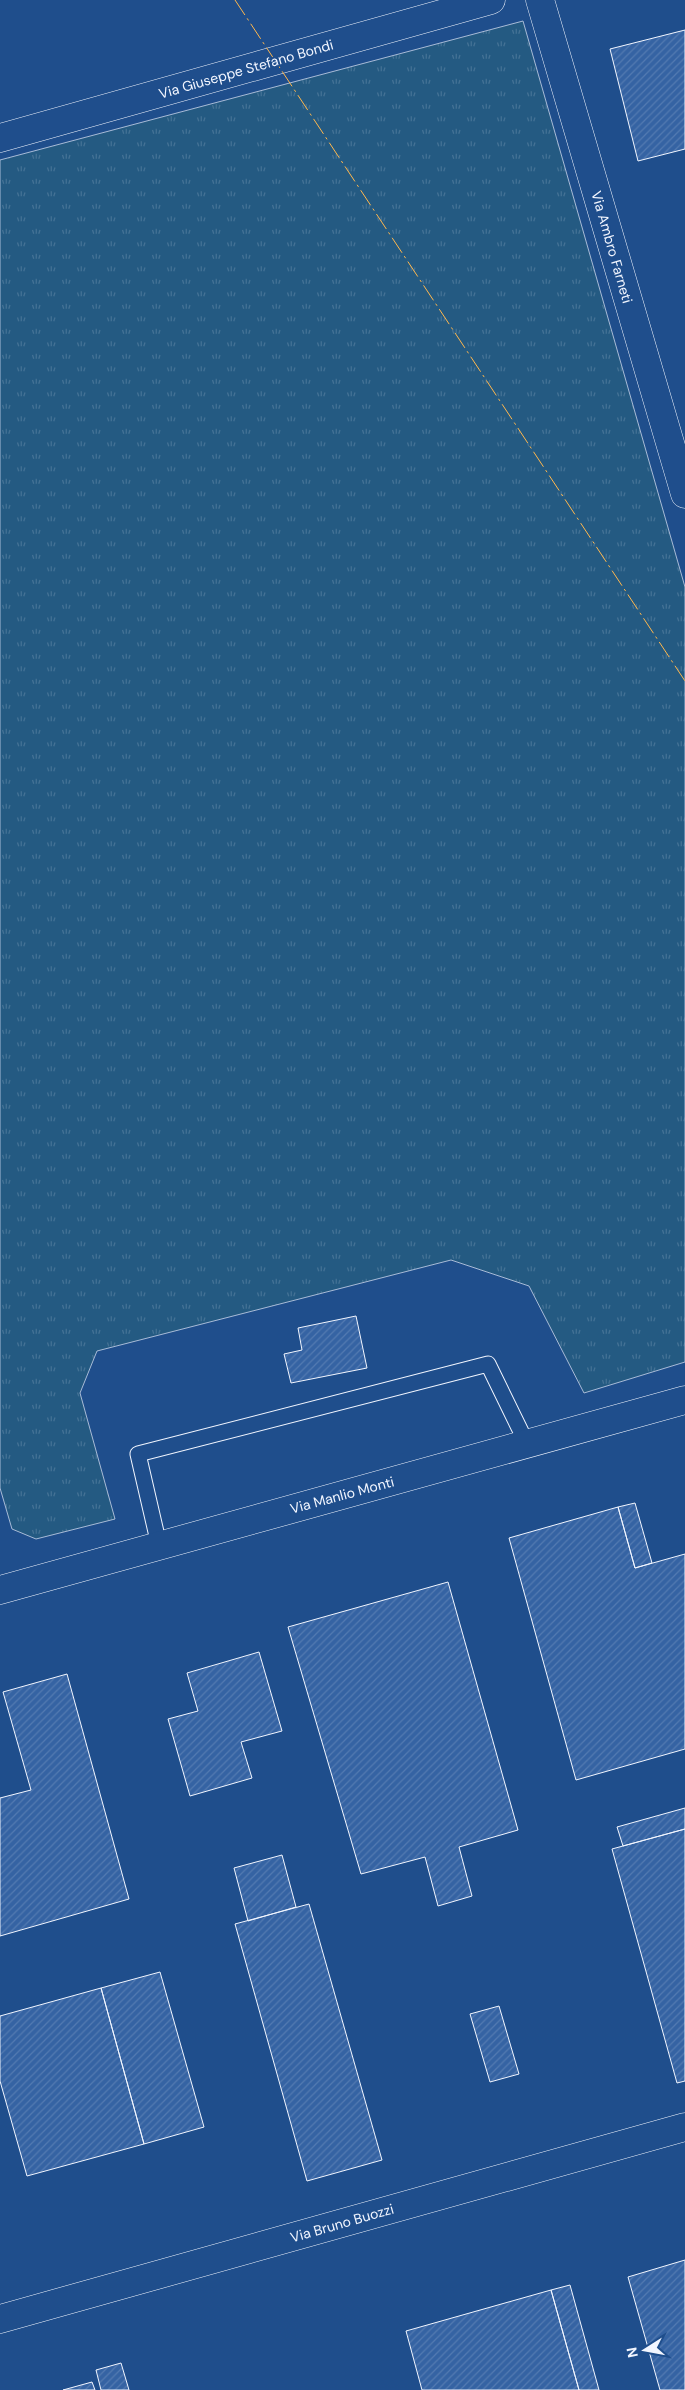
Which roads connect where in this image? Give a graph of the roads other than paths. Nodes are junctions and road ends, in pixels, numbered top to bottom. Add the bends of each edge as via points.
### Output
1 (491, 0) edge
2 (540, 0) edge
3 (0, 138) edge
4 (685, 494) edge
5 (685, 1400) edge
6 (527, 1444) junction
7 (160, 1546) junction
8 (0, 1590) edge
9 (685, 2127) edge
10 (0, 2319) edge

1 - 3 street, Via Giuseppe Stefano Bondi
2 - 4 street, Via Ambro Farneti
5 - 6 street, Via Manlio Monti
6 - 7 street, Via Manlio Monti
6 - 7 lane via 488,1364 138,1454
7 - 8 street, Via Manlio Monti
9 - 10 street, Via Bruno Buozzi

